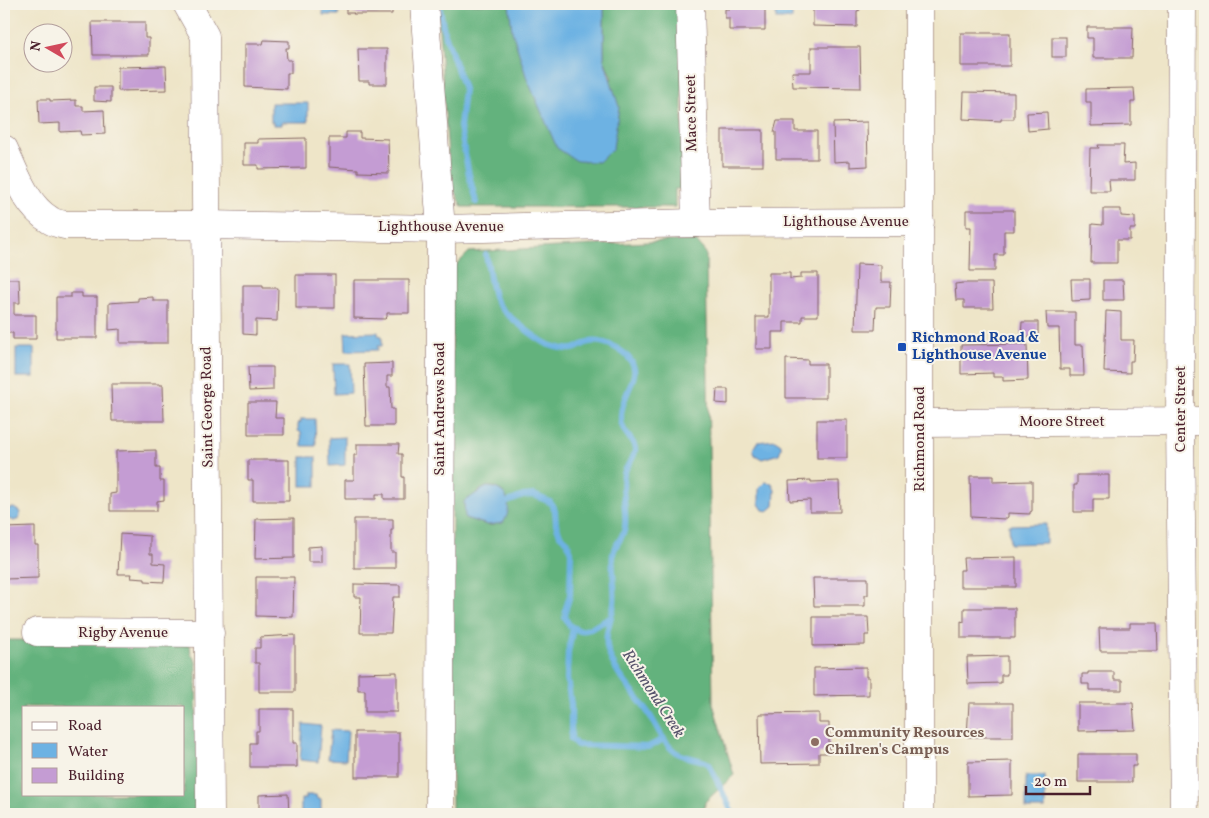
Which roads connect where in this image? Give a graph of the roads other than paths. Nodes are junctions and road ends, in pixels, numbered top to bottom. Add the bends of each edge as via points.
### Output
1 (186, 4) edge
2 (204, 4) edge
3 (424, 4) edge
4 (690, 4) edge
5 (920, 4) edge
6 (1182, 4) edge
7 (204, 36) junction
8 (4, 149) edge
9 (696, 222) junction
10 (920, 222) junction
11 (206, 225) junction
12 (441, 229) junction
13 (1193, 421) edge
14 (920, 423) junction
15 (37, 632) dead end
16 (210, 633) junction
17 (210, 814) edge
18 (440, 814) edge
19 (920, 814) edge
20 (1184, 814) edge

1 - 7 street, Saint George Road
2 - 7 street
3 - 12 street, Saint Andrews Road
4 - 9 street, Mace Street
5 - 10 street, Richmond Road
6 - 13 street, Center Street
7 - 11 street, Saint George Road
8 - 11 street, Lighthouse Avenue via 36,209 51,221 65,225
9 - 10 street, Lighthouse Avenue
9 - 12 street, Lighthouse Avenue
10 - 14 street, Richmond Road
11 - 12 street, Lighthouse Avenue
11 - 16 street, Saint George Road
12 - 18 street, Saint Andrews Road
13 - 14 street, Moore Street
13 - 20 street, Center Street
14 - 19 street, Richmond Road
15 - 16 street, Rigby Avenue
16 - 17 street, Saint George Road

